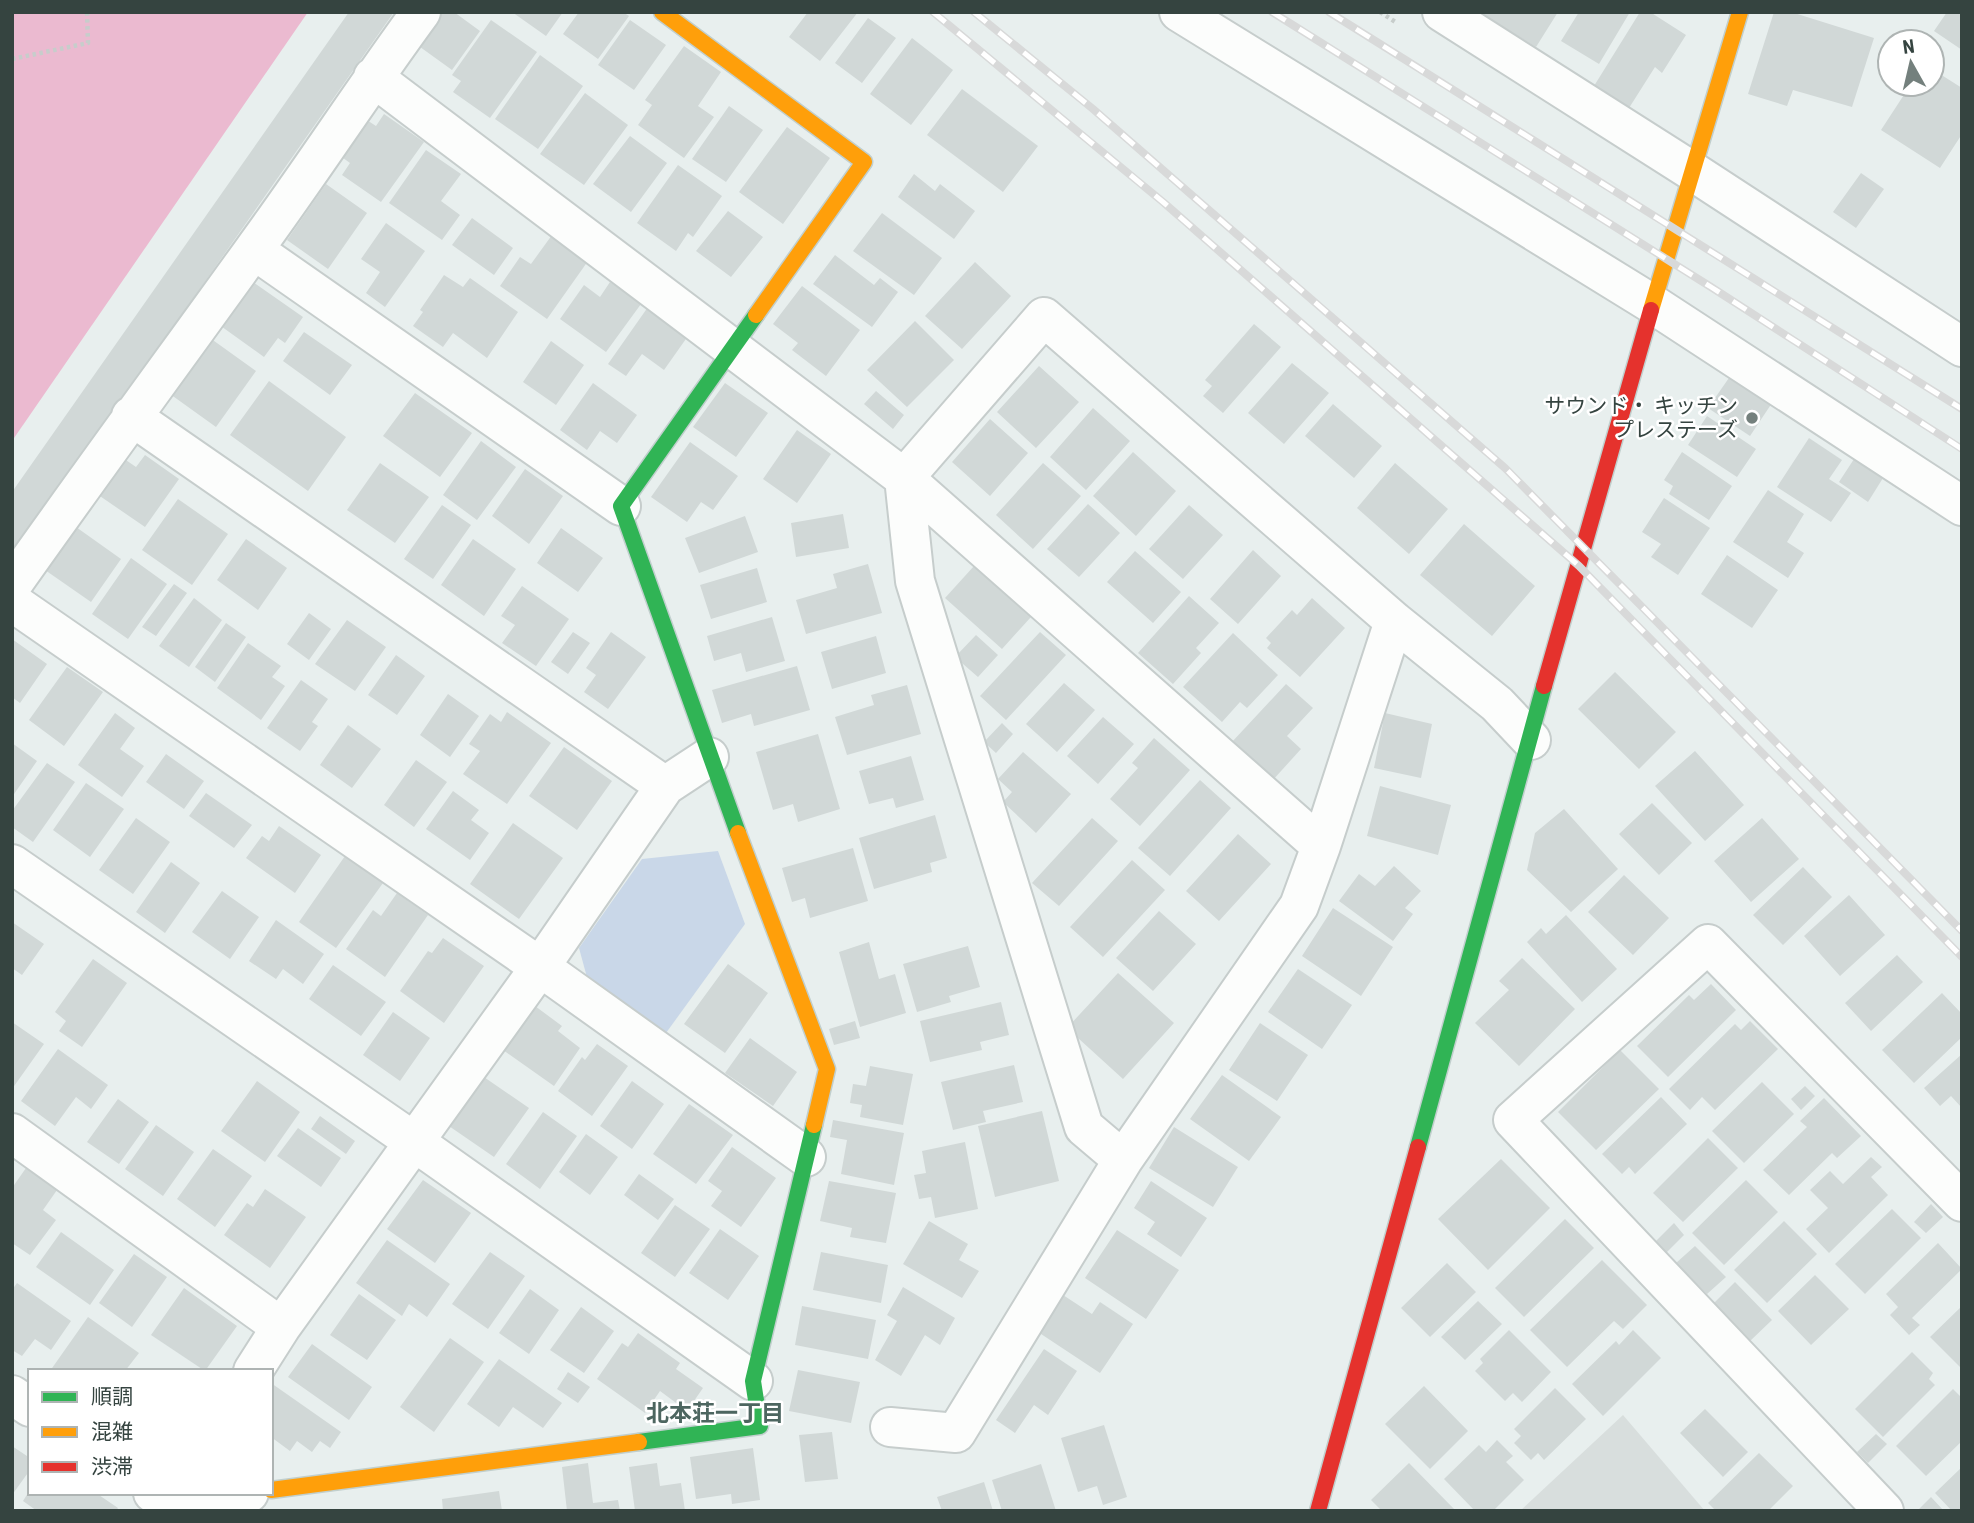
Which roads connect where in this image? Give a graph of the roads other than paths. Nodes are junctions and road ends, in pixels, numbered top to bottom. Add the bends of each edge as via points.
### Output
1 (421, 12) edge
2 (662, 12) edge
3 (1179, 12) edge
4 (1442, 12) edge
5 (1741, 12) edge
6 (373, 77) junction
7 (1692, 171) junction
8 (254, 250) junction
9 (1654, 305) junction
10 (732, 347) junction
11 (1962, 347) edge
12 (131, 416) junction
13 (904, 478) junction
14 (621, 506) junction
15 (1962, 506) edge
16 (12, 585) edge
17 (12, 602) edge
18 (1394, 621) junction
19 (1531, 740) junction
20 (709, 757) junction
21 (666, 786) junction
22 (1321, 846) junction
23 (12, 864) edge
24 (540, 967) junction
25 (12, 1133) edge
26 (414, 1141) junction
27 (806, 1157) junction
28 (1123, 1160) junction
29 (1962, 1202) edge
30 (281, 1327) junction
31 (254, 1369) edge
32 (752, 1381) junction
33 (12, 1395) edge
34 (28, 1406) edge
35 (890, 1427) dead end
36 (273, 1490) edge
37 (225, 1495) edge
38 (165, 1500) edge
39 (1318, 1511) edge
40 (1884, 1511) edge

1 - 6 street
2 - 10 street via 864,162
3 - 9 street
4 - 7 street
5 - 7 street
6 - 8 street
6 - 10 street
7 - 9 street
7 - 11 street
8 - 12 street
8 - 14 street
9 - 15 street
9 - 19 street
10 - 13 street
10 - 14 street
12 - 16 street
12 - 21 street
13 - 18 street via 1044,317
13 - 22 street
13 - 28 street via 915,581 1084,1127
14 - 20 street
17 - 24 street
18 - 19 street via 1497,704
18 - 22 street
19 - 39 street
20 - 21 street
20 - 27 street via 827,1069
21 - 24 street
22 - 28 street via 1299,906
23 - 26 street
24 - 26 street
24 - 27 street
25 - 30 street
26 - 30 street
26 - 32 street
27 - 32 street
28 - 35 street via 956,1433
29 - 40 street via 1708,944 1513,1120
30 - 31 street
32 - 36 street via 760,1426
33 - 34 street
37 - 38 street

